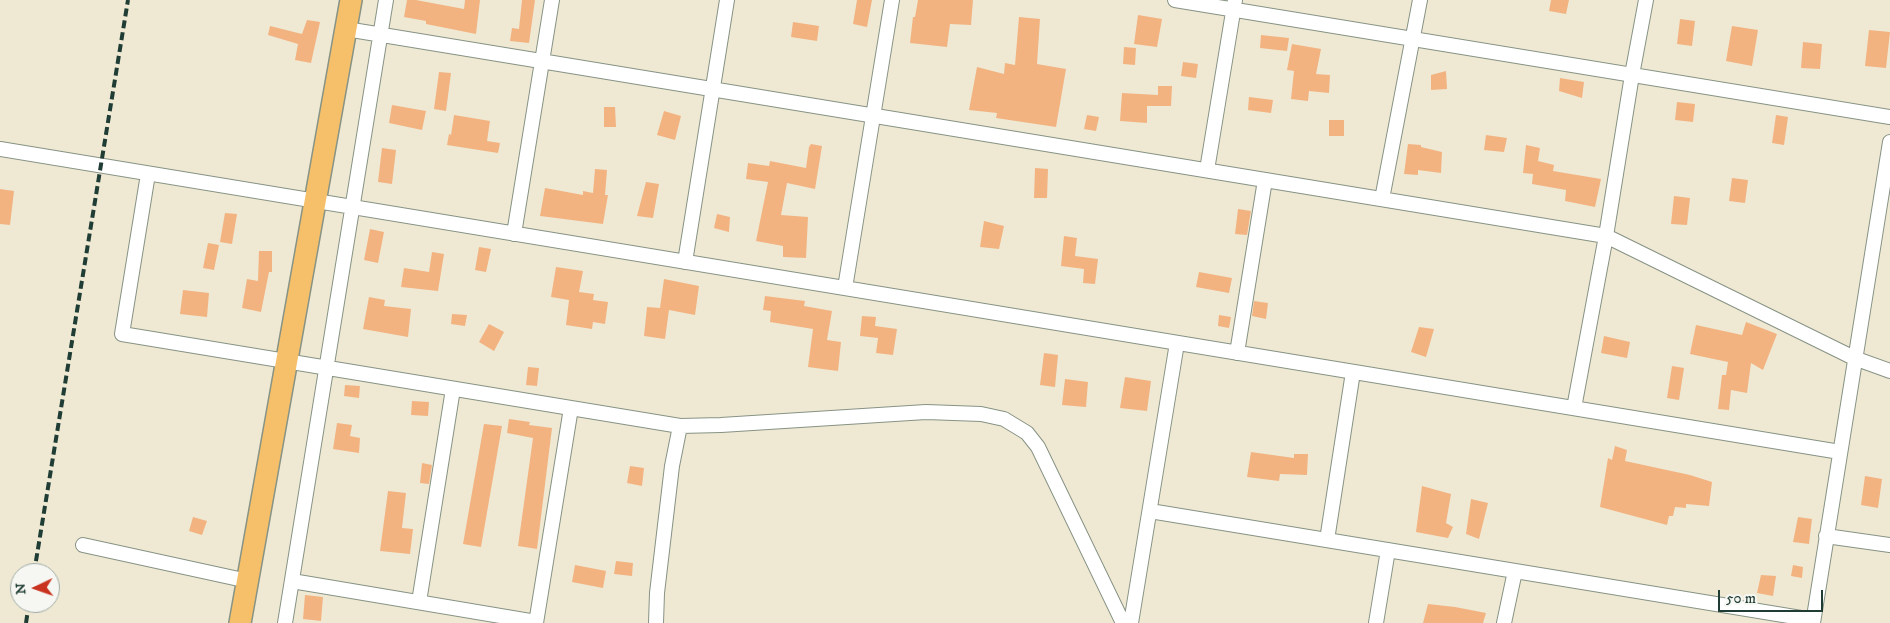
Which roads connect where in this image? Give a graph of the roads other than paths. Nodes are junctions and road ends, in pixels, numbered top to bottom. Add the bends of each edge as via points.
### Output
1 (351, 0) edge
2 (386, 0) edge
3 (552, 0) edge
4 (727, 0) edge
5 (892, 0) edge
6 (1175, 0) edge
7 (1420, 0) edge
8 (1646, 0) edge
9 (1234, 5) edge
10 (346, 29) junction
11 (380, 34) junction
12 (1413, 39) junction
13 (542, 61) junction
14 (1632, 75) junction
15 (712, 89) junction
16 (873, 115) junction
17 (1890, 117) edge
18 (1890, 142) edge
19 (0, 150) edge
20 (1208, 170) junction
21 (148, 174) junction
22 (1265, 180) junction
23 (1382, 199) junction
24 (316, 201) junction
25 (352, 207) junction
26 (514, 234) junction
27 (1606, 236) junction
28 (685, 262) junction
29 (845, 288) junction
30 (1176, 343) junction
31 (1237, 353) junction
32 (1854, 358) junction
33 (287, 361) junction
34 (326, 368) junction
35 (1890, 371) edge
36 (1354, 372) junction
37 (453, 389) junction
38 (571, 408) junction
39 (1574, 408) junction
40 (680, 426) junction
41 (1840, 452) junction
42 (1150, 511) junction
43 (1826, 536) junction
44 (1327, 540) junction
45 (83, 545) dead end
46 (1890, 545) edge
47 (1388, 550) junction
48 (1515, 571) junction
49 (248, 581) junction
50 (292, 582) junction
51 (418, 602) junction
52 (1813, 621) edge
53 (536, 622) edge
54 (240, 623) edge
55 (285, 623) edge
56 (656, 623) edge
57 (1123, 623) edge
58 (1131, 623) edge
59 (1376, 623) edge
60 (1504, 623) edge

1 - 10 main road
2 - 11 street
3 - 13 street
4 - 15 street
5 - 16 street
6 - 9 street
7 - 12 street
8 - 14 street
9 - 12 street
9 - 20 street
10 - 11 street
10 - 24 main road
11 - 13 street
11 - 25 street
12 - 14 street
12 - 23 street
13 - 15 street
13 - 26 street
14 - 17 street
14 - 27 street
15 - 16 street
15 - 28 street
16 - 20 street
16 - 29 street
18 - 32 street
19 - 21 street
20 - 22 street
21 - 24 street
21 - 33 street via 122,334
22 - 23 street
22 - 31 street
23 - 27 street
24 - 25 street
24 - 33 main road
25 - 26 street
25 - 34 street
26 - 28 street
27 - 32 street
27 - 39 street
28 - 29 street
29 - 30 street
30 - 31 street
30 - 42 street
31 - 36 street
32 - 35 street
32 - 41 street
33 - 34 street
33 - 49 main road
34 - 37 street
34 - 50 street
36 - 39 street
36 - 44 street
37 - 38 street
37 - 51 street
38 - 40 street
38 - 53 street
39 - 41 street
40 - 56 street via 672,466
40 - 57 street via 926,412 981,414 1004,419 1038,447
41 - 43 street
42 - 44 street
42 - 58 street
43 - 46 street
43 - 52 street
44 - 47 street
45 - 49 street
47 - 48 street
47 - 59 street
48 - 52 street
48 - 60 street
49 - 54 main road
50 - 51 street
50 - 55 street
51 - 53 street

